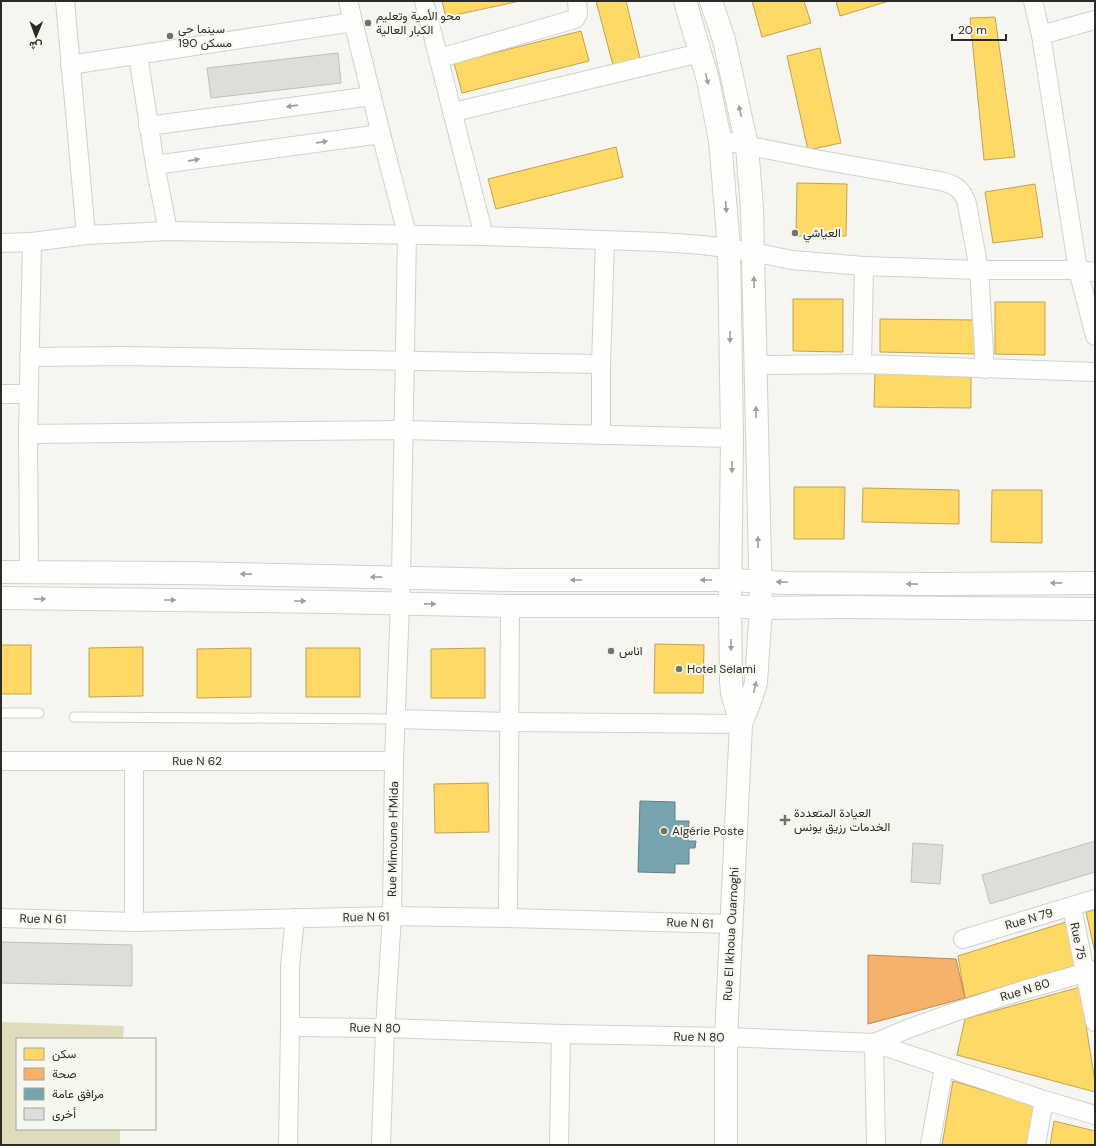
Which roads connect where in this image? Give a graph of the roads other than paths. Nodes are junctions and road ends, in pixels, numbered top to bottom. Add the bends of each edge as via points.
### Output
1 (65, 1) edge
2 (348, 1) edge
3 (424, 1) edge
4 (578, 1) edge
5 (685, 1) edge
6 (711, 1) edge
7 (1033, 1) edge
8 (1095, 20) edge
9 (353, 22) junction
10 (1041, 36) junction
11 (700, 54) junction
12 (138, 55) junction
13 (440, 58) junction
14 (70, 65) junction
15 (372, 96) junction
16 (454, 112) junction
17 (148, 126) junction
18 (381, 134) junction
19 (720, 140) junction
20 (747, 146) junction
21 (155, 165) junction
22 (168, 232) junction
23 (408, 234) junction
24 (86, 235) junction
25 (484, 236) junction
26 (605, 240) junction
27 (1, 242) edge
28 (32, 242) junction
29 (729, 248) junction
30 (754, 252) junction
31 (864, 266) junction
32 (979, 270) junction
33 (1086, 271) edge
34 (1095, 336) edge
35 (29, 357) junction
36 (405, 360) junction
37 (601, 364) junction
38 (862, 364) junction
39 (755, 365) junction
40 (985, 369) junction
41 (1095, 372) edge
42 (1, 394) edge
43 (29, 394) junction
44 (403, 430) junction
45 (28, 434) junction
46 (601, 435) junction
47 (732, 438) junction
48 (1, 572) edge
49 (29, 572) junction
50 (401, 577) junction
51 (730, 580) junction
52 (759, 581) junction
53 (1095, 583) edge
54 (934, 584) junction
55 (1, 598) edge
56 (399, 604) junction
57 (510, 606) junction
58 (730, 606) junction
59 (761, 608) junction
60 (934, 608) junction
61 (1095, 609) edge
62 (1, 713) edge
63 (38, 713) dead end
64 (74, 717) dead end
65 (396, 719) junction
66 (509, 722) junction
67 (741, 724) junction
68 (134, 760) junction
69 (1, 761) edge
70 (394, 762) junction
71 (1095, 899) edge
72 (1072, 907) junction
73 (392, 916) junction
74 (1, 918) edge
75 (295, 918) junction
76 (508, 918) junction
77 (134, 922) junction
78 (732, 924) junction
79 (964, 939) dead end
80 (1090, 971) edge
81 (1095, 1022) edge
82 (290, 1027) junction
83 (385, 1028) junction
84 (561, 1034) junction
85 (726, 1037) junction
86 (874, 1043) junction
87 (944, 1067) junction
88 (1044, 1100) junction
89 (1095, 1115) edge
90 (288, 1145) edge
91 (381, 1145) edge
92 (559, 1145) edge
93 (726, 1145) edge
94 (876, 1145) edge
95 (930, 1145) edge
96 (1036, 1145) edge

1 - 14 street
2 - 9 street, Rue Mimoune H'Mida
3 - 13 street
4 - 13 street via 578,14 575,19
5 - 11 main road
20 -> 6 main road via 724,40
7 - 10 street
8 - 10 street
9 - 12 street
9 - 15 street, Rue Mimoune H'Mida
10 - 33 street
11 - 16 street
11 -> 19 main road
12 - 14 street
12 - 17 street
13 - 16 street
14 - 24 street
15 -> 17 street
15 - 18 street, Rue Mimoune H'Mida
16 - 25 street
17 - 21 street
21 -> 18 street
18 - 23 street, Rue Mimoune H'Mida
19 - 20 street
19 -> 29 main road
20 - 30 main road
20 - 32 street via 951,184 959,188 965,195
21 - 22 street
22 - 23 street
22 - 24 street
23 - 25 street
23 - 36 street, Rue Mimoune H'Mida
24 - 28 street
25 - 26 street
26 - 29 street
26 - 37 street
27 - 28 street
28 - 35 street
29 - 30 street
29 -> 47 main road
30 - 31 street via 792,260
39 -> 30 main road
31 - 32 street
31 - 38 street
32 - 33 street
32 - 40 street
33 - 34 street
35 - 36 street
35 - 43 street
36 - 37 street
36 - 44 street, Rue Mimoune H'Mida
37 - 46 street
38 - 39 street
38 - 40 street
52 -> 39 main road
40 - 41 street
42 - 43 street
43 - 45 street
44 - 45 street
44 - 46 street
44 - 50 street, Rue Mimoune H'Mida
45 - 49 street
46 - 47 street
47 -> 51 main road
48 - 49 main road
50 -> 49 main road
51 -> 50 main road via 506,580
50 - 56 street, Rue Mimoune H'Mida
51 - 52 main road
51 - 58 main road
54 -> 52 main road
52 - 59 main road
53 -> 54 main road
54 - 60 main road
55 -> 56 main road
56 -> 57 main road
56 - 65 street, Rue Mimoune H'Mida
57 - 58 main road
57 - 66 street
58 - 59 main road
58 -> 67 main road via 732,694
59 - 60 main road
67 -> 59 main road via 754,694
60 - 61 main road
62 - 63 lane
64 - 65 lane
65 - 66 street
65 - 70 street, Rue Mimoune H'Mida
66 - 67 street
66 - 76 street
67 - 78 main road, Rue EI Ikhoua Ouarnoghi
68 - 69 street, Rue N 62
68 - 70 street, Rue N 62
68 - 77 street
70 - 73 street, Rue Mimoune H'Mida
71 - 72 street, Rue N 79
72 - 79 street, Rue N 79
72 - 80 street, Rue 75
73 - 75 street, Rue N 61
73 - 76 street, Rue N 61
73 - 83 street, Rue Mimoune H'Mida
74 - 77 street, Rue N 61
75 - 77 street, Rue N 61
75 - 82 street via 290,966
76 - 78 street, Rue N 61
78 - 85 main road, Rue EI Ikhoua Ouarnoghi
80 - 81 street, Rue 75
80 - 86 street, Rue N 80 via 952,1013
82 - 83 street, Rue N 80
82 - 90 street
83 - 84 street, Rue N 80
83 - 91 street, Rue Mimoune H'Mida
84 - 85 street, Rue N 80
84 - 92 street
85 - 86 street, Rue N 80
85 - 93 main road, Rue EI Ikhoua Ouarnoghi
86 - 87 street
86 - 94 street
87 - 88 street
87 - 95 street
88 - 89 street
88 - 96 street

